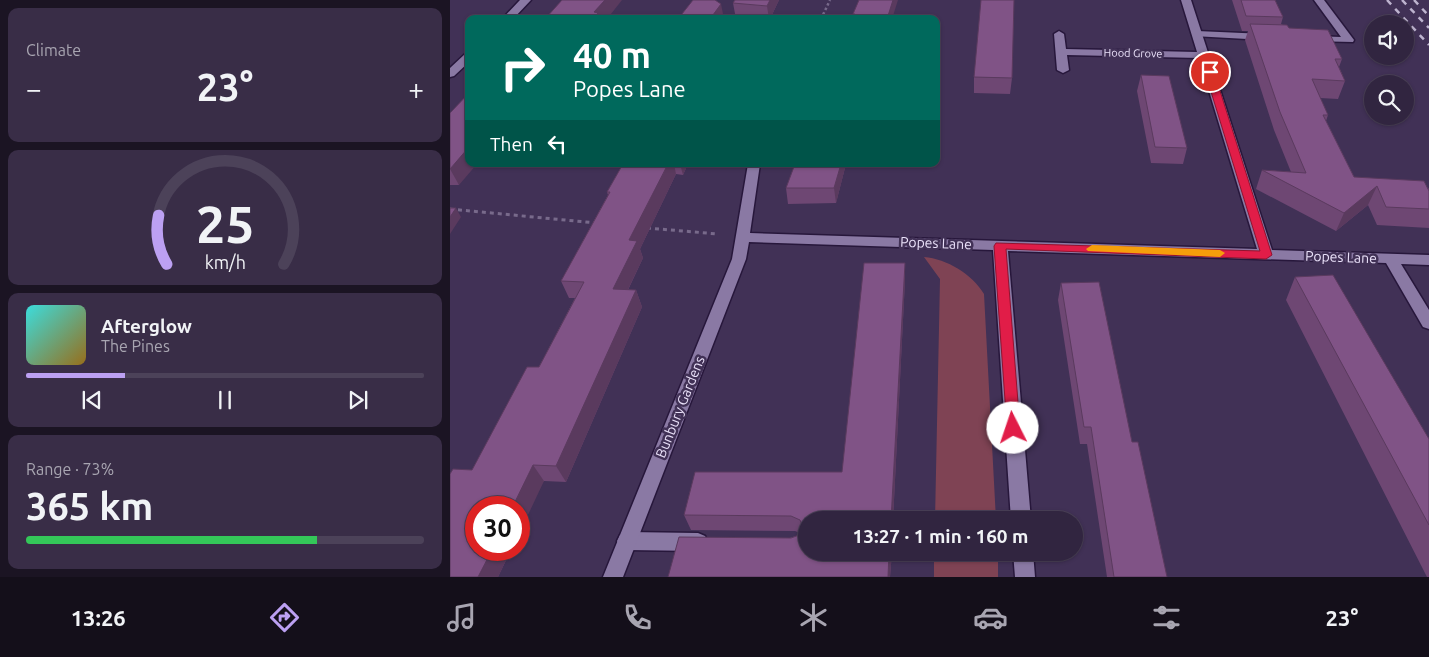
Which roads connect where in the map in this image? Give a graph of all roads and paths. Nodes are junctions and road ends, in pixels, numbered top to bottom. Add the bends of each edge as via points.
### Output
1 (526, 0) edge
2 (830, 0) edge
3 (1186, 0) edge
4 (1319, 0) edge
5 (511, 15) edge
6 (823, 15) edge
7 (1059, 34) dead end
8 (1197, 34) junction
9 (1273, 37) edge
10 (1301, 38) edge
11 (1062, 52) junction
12 (1204, 55) junction
13 (465, 60) edge
14 (1063, 70) dead end
15 (450, 74) edge
16 (754, 167) edge
17 (450, 209) edge
18 (606, 224) edge
19 (644, 227) edge
20 (744, 237) junction
21 (1000, 246) junction
22 (1266, 255) junction
23 (1390, 258) junction
24 (1429, 260) edge
25 (1429, 323) edge
26 (1019, 511) edge
27 (627, 541) junction
28 (712, 542) edge
29 (1024, 561) edge
30 (613, 577) edge
31 (1025, 577) edge

1 - 5 street
2 - 6 path
3 - 8 street
4 - 10 street via 1348,40
7 - 11 street
8 - 9 street
8 - 12 street
11 - 12 street, Hood Grove
11 - 14 street
12 - 22 street
13 - 15 street
16 - 20 street, Bunbury Gardens
17 - 18 path
19 - 20 path
20 - 21 street, Popes Lane
20 - 27 street, Bunbury Gardens via 739,260
21 - 22 street, Popes Lane
21 - 26 street
22 - 23 street, Popes Lane
23 - 24 street, Popes Lane
23 - 25 street
27 - 28 street
27 - 30 street, Bunbury Gardens
29 - 31 street

